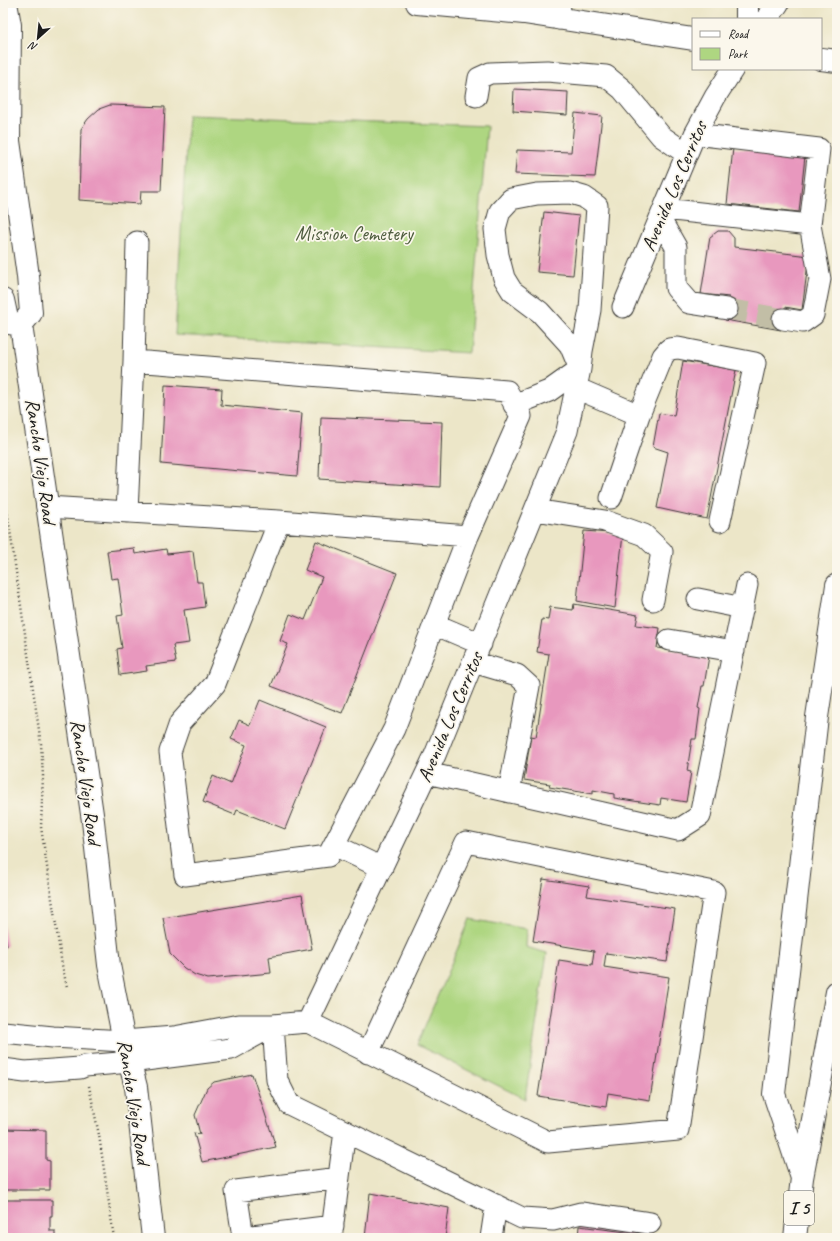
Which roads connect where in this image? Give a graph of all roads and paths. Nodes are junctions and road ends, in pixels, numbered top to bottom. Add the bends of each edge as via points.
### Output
1 (6, 3) edge
2 (417, 3) edge
3 (747, 3) edge
4 (778, 3) edge
5 (560, 11) edge
6 (747, 18) edge
7 (768, 18) edge
8 (692, 39) edge
9 (822, 59) edge
10 (837, 61) edge
11 (732, 70) edge
12 (476, 96) dead end
13 (6, 104) edge
14 (695, 134) junction
15 (687, 154) junction
16 (662, 214) junction
17 (810, 226) junction
18 (137, 242) dead end
19 (3, 300) edge
20 (623, 306) dead end
21 (727, 309) tunnel mouth
22 (783, 319) tunnel mouth
23 (21, 325) junction
24 (134, 361) junction
25 (578, 379) junction
26 (514, 404) junction
27 (639, 415) junction
28 (3, 482) edge
29 (611, 498) dead end
30 (47, 507) junction
31 (535, 510) junction
32 (127, 512) junction
33 (279, 521) junction
34 (720, 521) dead end
35 (468, 536) junction
36 (747, 585) dead end
37 (837, 585) edge
38 (698, 598) dead end
39 (653, 600) dead end
40 (743, 608) junction
41 (434, 624) junction
42 (669, 640) dead end
43 (734, 651) junction
44 (477, 653) junction
45 (427, 773) junction
46 (509, 792) junction
47 (334, 845) junction
48 (382, 868) junction
49 (67, 987) dead end
50 (837, 992) edge
51 (308, 1022) junction
52 (273, 1025) junction
53 (3, 1032) edge
54 (124, 1041) junction
55 (368, 1053) junction
56 (130, 1062) junction
57 (3, 1068) edge
58 (89, 1086) dead end
59 (345, 1131) junction
60 (339, 1178) junction
61 (802, 1178) junction
62 (496, 1205) junction
63 (650, 1223) dead end
64 (552, 1229) edge
65 (332, 1232) edge
66 (114, 1238) edge
67 (153, 1238) edge
68 (491, 1238) edge
69 (795, 1238) edge

1 - 13 main road via 10,25
2 - 5 main road via 524,14
3 - 6 main road
4 - 7 main road
5 - 8 main road
9 - 10 main road
11 - 14 street, Avenida Los Cerritos
12 - 15 street via 479,78 490,73 547,70 606,76 622,89 661,136
13 - 23 main road via 31,313
14 - 15 street, Avenida Los Cerritos
14 - 17 street via 819,149
15 - 16 street, Avenida Los Cerritos
16 - 17 street
16 - 20 street, Avenida Los Cerritos
16 - 21 street via 676,247 676,288 689,303
17 - 22 street via 820,279 813,315 803,322
18 - 24 street
19 - 23 main road via 8,323
23 - 30 main road, Rancho Viejo Road
24 - 26 street via 507,391
24 - 32 street
25 - 25 street, Avenida Los Cerritos via 570,345 540,312 512,291 504,278 495,229 500,211 511,199 537,194 570,193 584,197 597,206 590,310
25 - 26 street
25 - 27 street
25 - 31 street, Avenida Los Cerritos via 568,431
26 - 35 street via 521,416
27 - 29 street
27 - 34 street via 663,356 669,350 678,348 755,363
28 - 49 path via 41,744 41,827
30 - 32 street
30 - 54 main road, Rancho Viejo Road via 93,821 109,966
31 - 39 street via 604,521 644,534 662,552
31 - 44 street, Avenida Los Cerritos
32 - 33 street
33 - 35 street
33 - 47 street via 215,684 180,723 170,752 185,875 328,856
35 - 41 street
36 - 40 street
37 - 61 main road via 817,716 774,1094
38 - 40 street
40 - 43 street
41 - 44 street
41 - 47 street via 394,729
42 - 43 street
43 - 46 street via 700,816 678,830
44 - 45 street, Avenida Los Cerritos
44 - 46 street via 517,675 529,686
45 - 46 street
45 - 48 street, Avenida Los Cerritos
47 - 48 street
48 - 51 street, Avenida Los Cerritos
50 - 61 main road, I 5
51 - 52 street
51 - 55 street
52 - 54 street via 240,1025 174,1037
52 - 56 street via 231,1049
52 - 59 street via 277,1080 289,1104
53 - 54 street
54 - 56 main road, Rancho Viejo Road
55 - 55 street via 548,1142 678,1130 714,892 466,842
56 - 57 street via 25,1072
56 - 67 main road, Rancho Viejo Road via 136,1087
58 - 66 path via 99,1134
59 - 60 street
59 - 62 street
60 - 65 street
60 - 65 street via 236,1191 243,1237
61 - 69 main road, I 5
62 - 64 street
62 - 68 street
63 - 64 street via 581,1213

